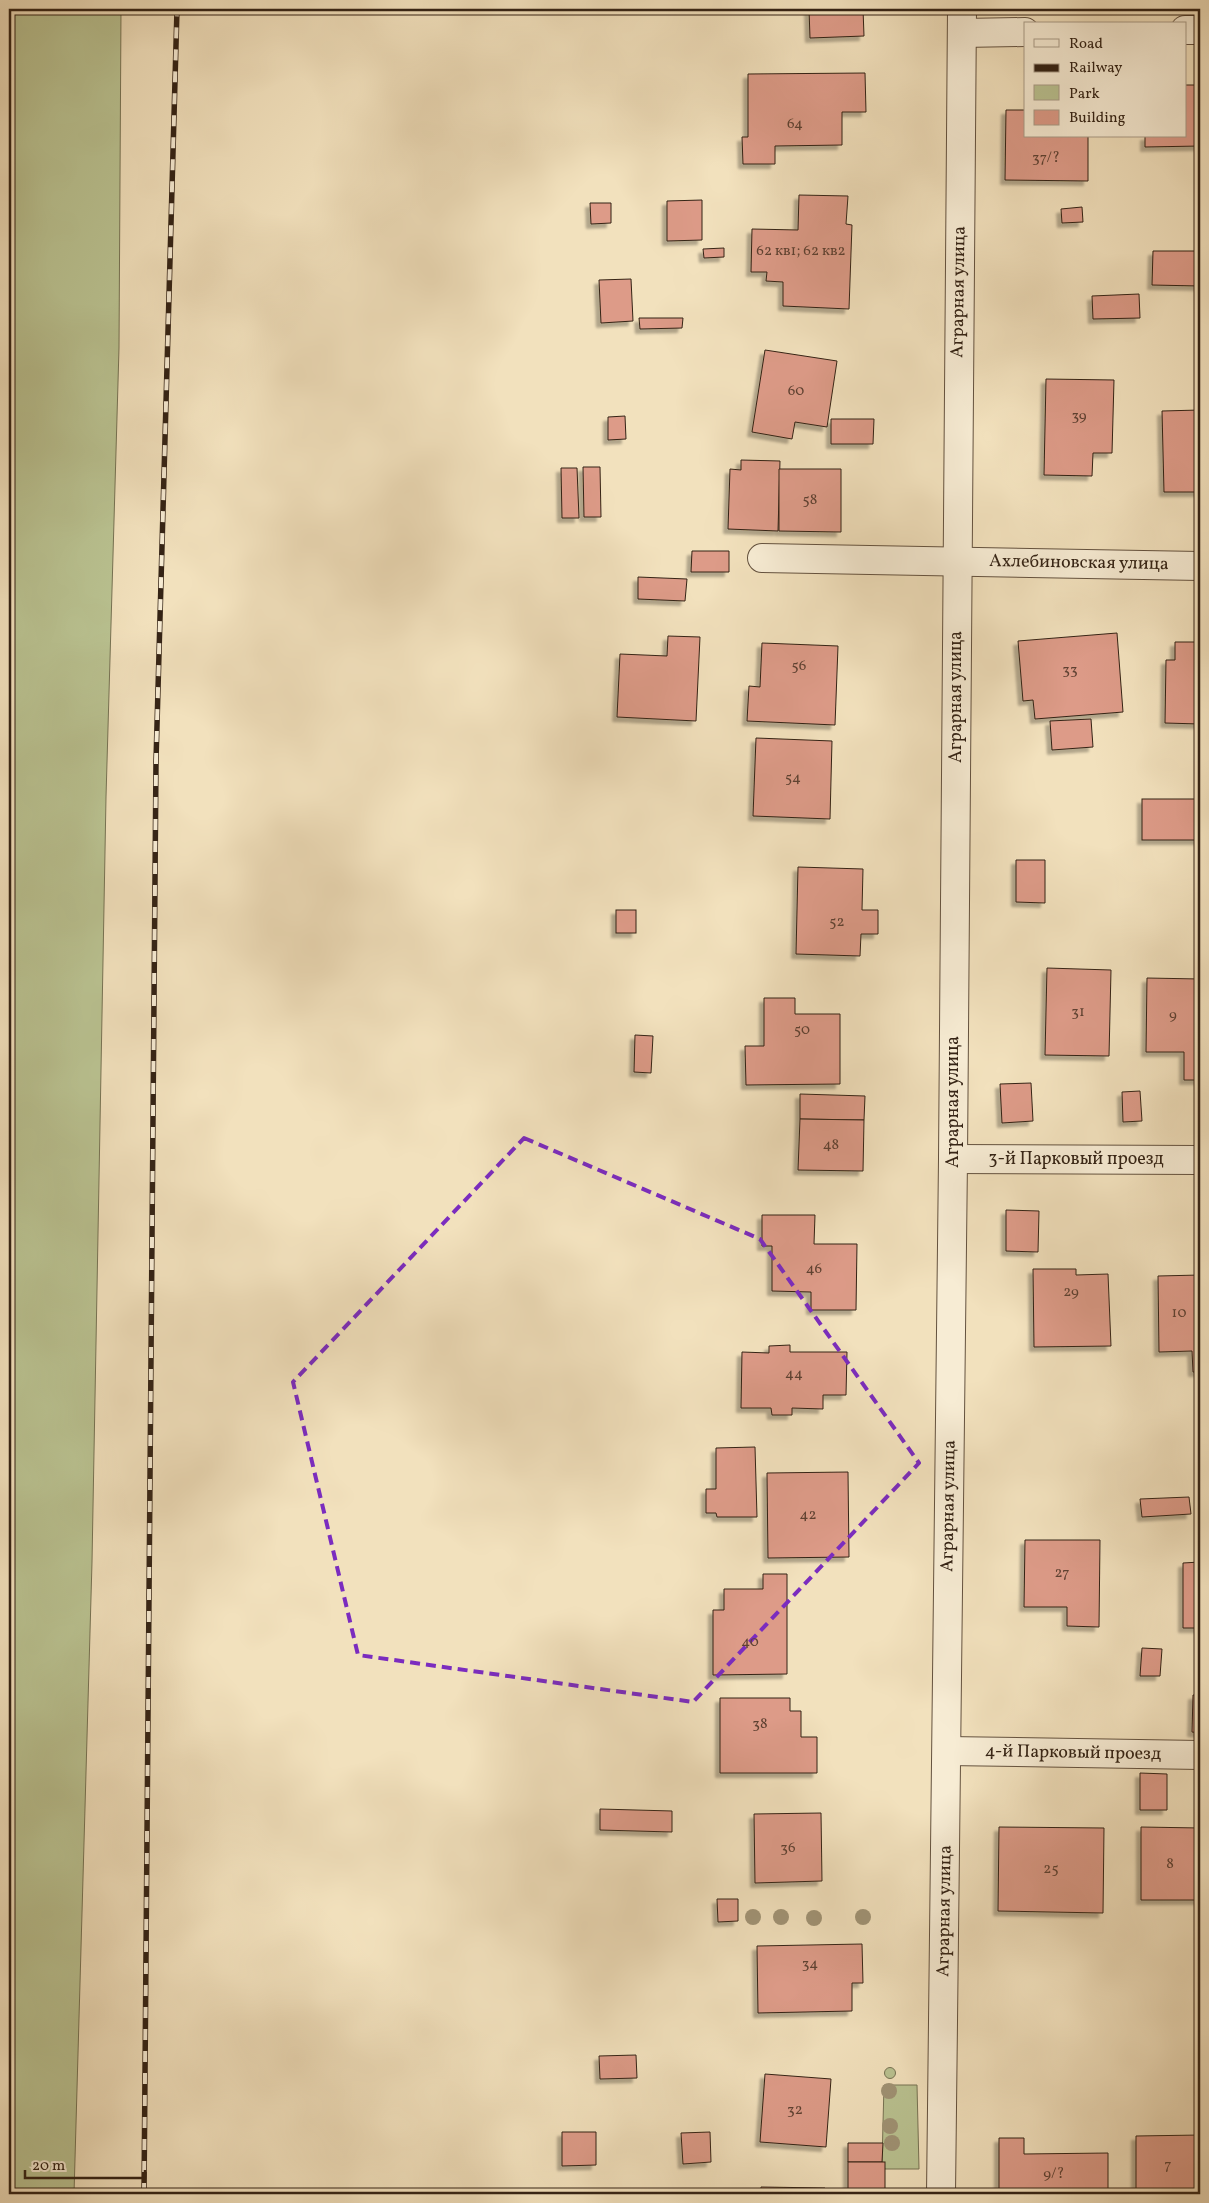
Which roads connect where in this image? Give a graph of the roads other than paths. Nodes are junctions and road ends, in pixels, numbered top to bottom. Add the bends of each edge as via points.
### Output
1 (962, 21) edge
2 (1186, 30) edge
3 (1200, 30) edge
4 (1024, 32) edge
5 (762, 558) dead end
6 (957, 560) junction
7 (1200, 566) edge
8 (953, 1158) junction
9 (1200, 1160) edge
10 (946, 1751) junction
11 (1200, 1755) edge
12 (941, 2194) edge

1 - 4 street
1 - 6 street, Аграрная улица
2 - 3 street
5 - 6 street, Ахлебиновская улица
6 - 7 street, Ахлебиновская улица
6 - 8 street, Аграрная улица
8 - 9 street, 3-й Парковый проезд
8 - 10 street, Аграрная улица
10 - 11 street, 4-й Парковый проезд
10 - 12 street, Аграрная улица

